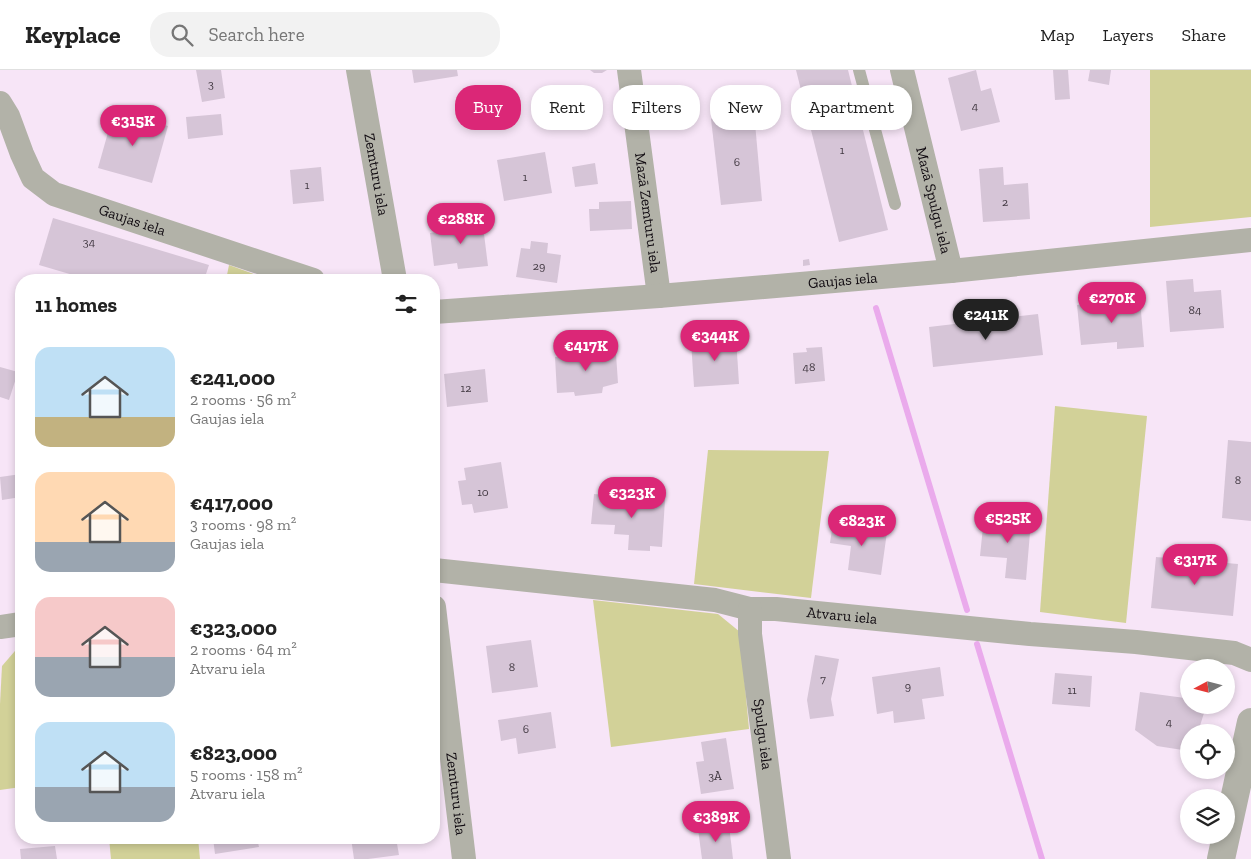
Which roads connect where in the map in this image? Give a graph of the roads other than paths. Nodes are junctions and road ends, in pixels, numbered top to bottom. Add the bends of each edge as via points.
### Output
1 (358, 70) edge
2 (629, 70) edge
3 (859, 70) edge
4 (902, 70) edge
5 (0, 103) edge
6 (895, 204) dead end
7 (1251, 240) edge
8 (951, 270) junction
9 (295, 274) edge
10 (394, 274) edge
11 (659, 296) junction
12 (440, 312) edge
13 (440, 571) edge
14 (750, 609) junction
15 (15, 625) edge
16 (0, 626) edge
17 (440, 657) edge
18 (1251, 660) edge
19 (1251, 722) edge
20 (464, 859) edge
21 (779, 859) edge
22 (1222, 859) edge

1 - 10 street, Zemturu iela
2 - 11 street, Mazā Zemturu iela
3 - 6 lane
4 - 8 street, Mazā Spulgu iela
5 - 9 street, Gaujas iela via 33,178 54,194
7 - 8 street, Gaujas iela
8 - 11 street, Gaujas iela
11 - 12 street, Gaujas iela
13 - 14 street, Atvaru iela via 715,600
14 - 18 street, Atvaru iela via 1136,642 1234,653
14 - 21 street, Spulgu iela via 750,634
15 - 16 street
17 - 20 street, Zemturu iela
19 - 22 street

